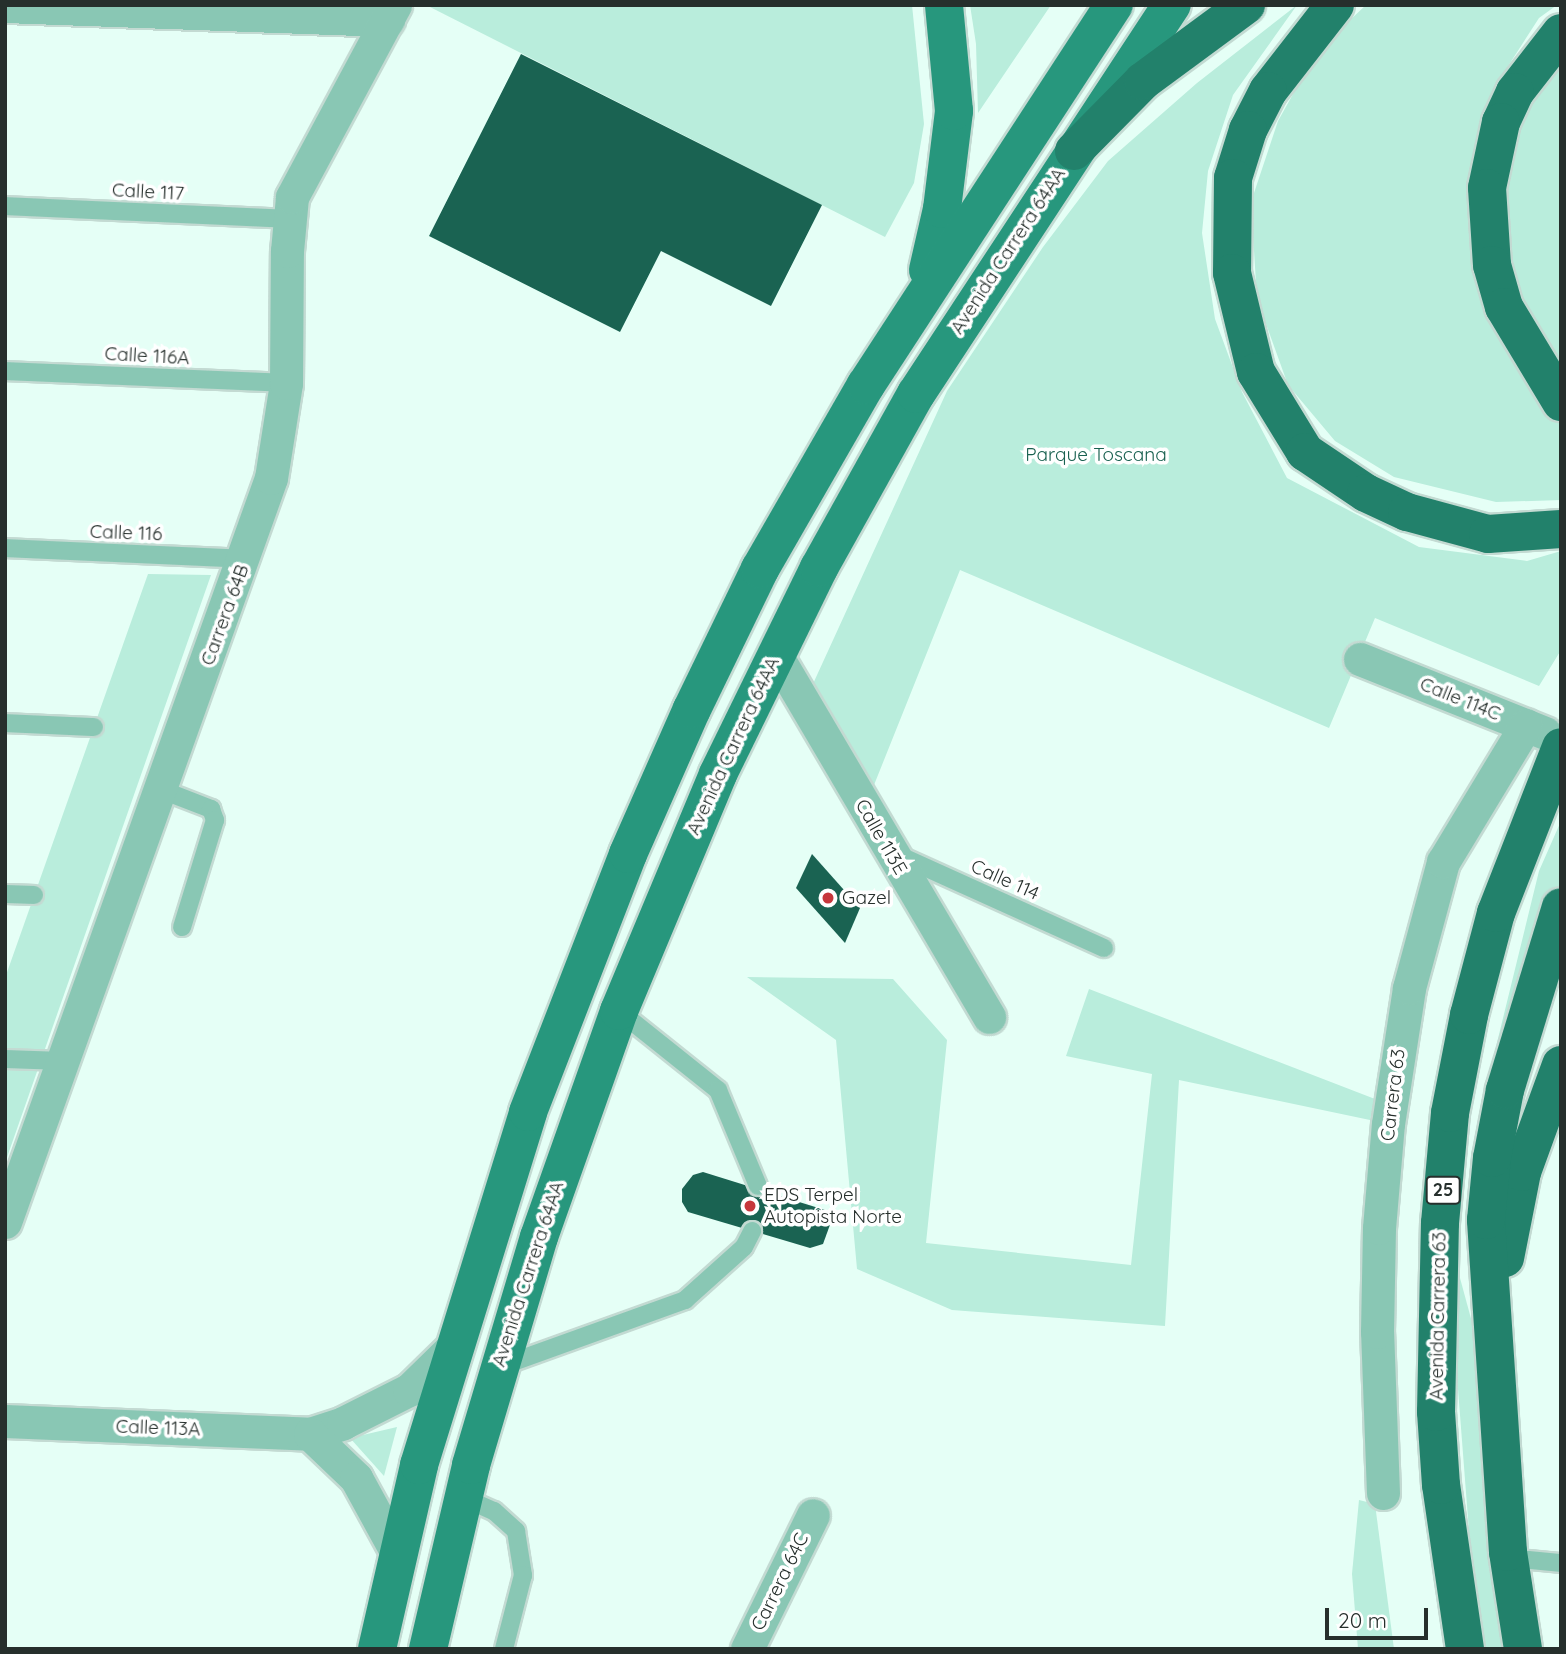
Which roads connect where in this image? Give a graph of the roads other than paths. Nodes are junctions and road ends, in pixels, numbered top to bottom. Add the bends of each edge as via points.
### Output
1 (944, 5) edge
2 (1114, 5) edge
3 (1172, 5) edge
4 (1247, 5) edge
5 (1335, 5) edge
6 (5, 6) edge
7 (392, 13) edge
8 (1561, 33) edge
9 (1074, 151) junction
10 (5, 206) edge
11 (288, 219) junction
12 (921, 299) junction
13 (5, 371) edge
14 (286, 383) junction
15 (1561, 402) edge
16 (1561, 529) edge
17 (5, 548) edge
18 (245, 559) junction
19 (776, 655) junction
20 (1360, 659) dead end
21 (5, 723) edge
22 (1526, 725) junction
23 (94, 727) dead end
24 (1561, 739) edge
25 (1561, 747) edge
26 (162, 790) junction
27 (888, 850) junction
28 (5, 894) edge
29 (34, 895) dead end
30 (1561, 907) edge
31 (182, 927) dead end
32 (1104, 948) dead end
33 (619, 1011) junction
34 (989, 1017) dead end
35 (5, 1059) edge
36 (63, 1061) junction
37 (1561, 1065) edge
38 (758, 1186) dead end
39 (5, 1222) edge
40 (752, 1231) dead end
41 (454, 1346) junction
42 (498, 1367) junction
43 (1497, 1371) junction
44 (5, 1422) edge
45 (310, 1434) junction
46 (1383, 1493) dead end
47 (462, 1497) junction
48 (813, 1515) dead end
49 (397, 1553) junction
50 (1509, 1558) junction
51 (1561, 1563) edge
52 (377, 1649) edge
53 (428, 1649) edge
54 (504, 1649) edge
55 (747, 1649) edge
56 (1465, 1649) edge
57 (1523, 1649) edge

1 - 12 main road via 954,111 942,209
2 - 12 main road
3 - 9 main road, Avenida Carrera 64AA
4 - 9 highway via 1143,81
5 - 16 highway via 1268,91 1248,130 1233,178 1232,273 1256,372 1305,452 1366,493 1407,512 1488,534
6 - 7 street
7 - 11 street, Carrera 64B via 303,169
8 - 15 highway via 1515,92 1501,122 1487,188 1492,265 1504,307
9 - 19 main road, Avenida Carrera 64AA via 916,394
10 - 11 lane, Calle 117
11 - 14 street, Carrera 64B
12 - 41 main road via 760,569 692,709 628,854 537,1088
13 - 14 lane, Calle 116A
14 - 18 street, Carrera 64B via 271,478
17 - 18 lane, Calle 116
18 - 26 street, Carrera 64B
19 - 27 street, Calle 113E
19 - 33 main road, Avenida Carrera 64AA via 687,843
20 - 22 street, Calle 114C
21 - 23 lane
22 - 24 street, Calle 114C
22 - 46 street, Carrera 63 via 1443,862 1409,988 1388,1124 1379,1228 1377,1332
25 - 56 highway, Avenida Carrera 63 / 25 via 1496,912 1450,1113 1439,1236 1436,1412 1441,1485
26 - 31 lane via 211,809 215,821
26 - 36 street, Carrera 64B
27 - 32 lane, Calle 114
27 - 34 street, Calle 113E
28 - 29 lane
30 - 43 highway via 1506,1090 1492,1157 1486,1255
33 - 38 lane via 718,1090
33 - 42 main road, Avenida Carrera 64AA
35 - 36 lane
36 - 39 street, Carrera 64B
37 - 43 highway via 1522,1172 1508,1233
40 - 42 lane via 744,1247 685,1300
41 - 45 street, Calle 113A via 409,1390
41 - 49 main road
42 - 47 main road, Avenida Carrera 64AA
43 - 50 highway
44 - 45 street, Calle 113A
45 - 49 street via 356,1478
47 - 53 main road, Avenida Carrera 64AA
47 - 54 lane via 494,1511 516,1531 523,1575
48 - 55 street, Carrera 64C
49 - 52 main road
50 - 51 lane
50 - 57 highway

